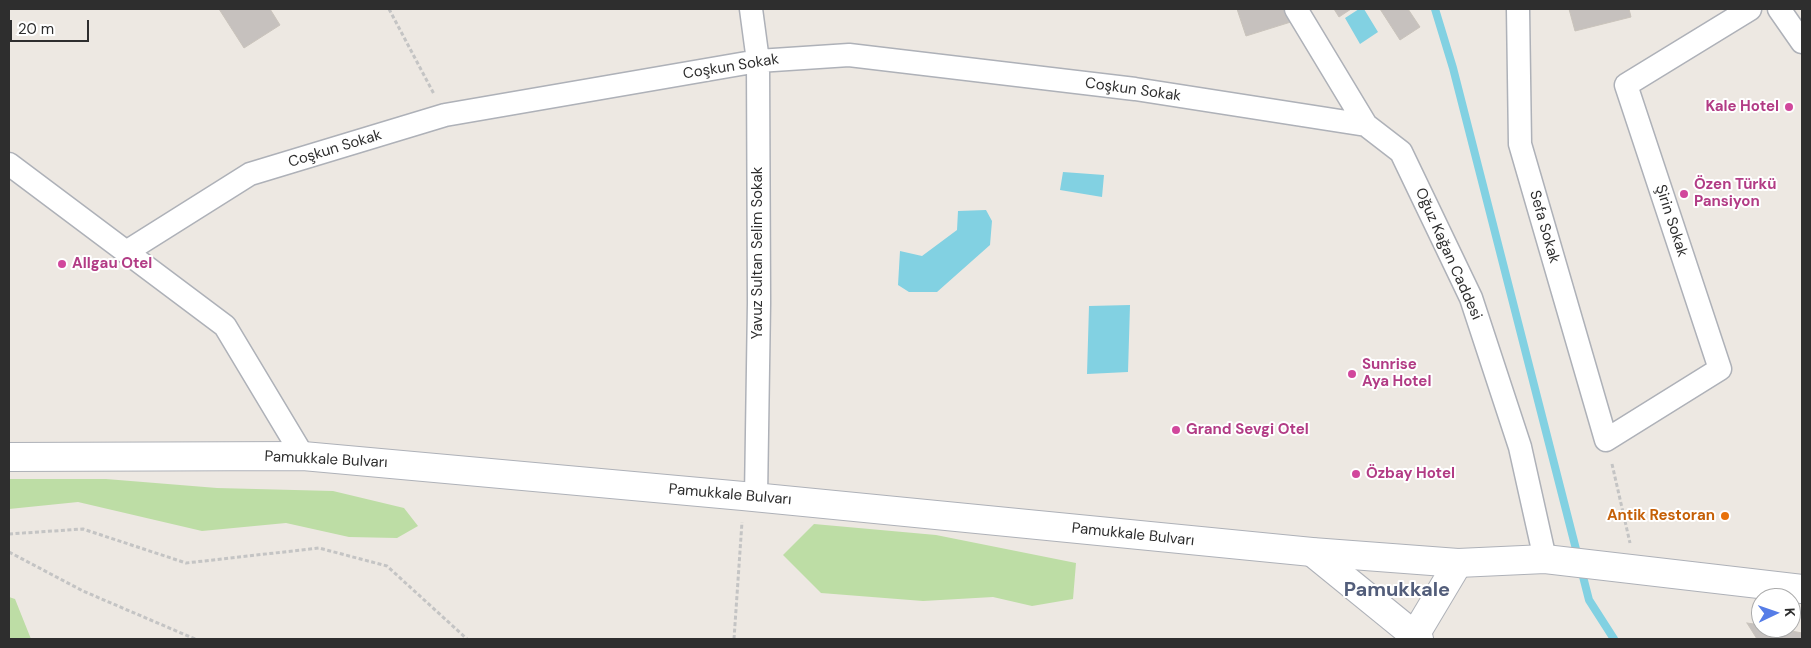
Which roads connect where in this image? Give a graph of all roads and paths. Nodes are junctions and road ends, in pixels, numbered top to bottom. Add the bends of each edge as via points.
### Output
1 (389, 9) edge
2 (751, 9) edge
3 (1296, 9) edge
4 (1518, 9) edge
5 (1750, 9) edge
6 (1779, 9) edge
7 (1802, 42) edge
8 (758, 61) junction
9 (445, 115) junction
10 (1366, 125) junction
11 (9, 164) edge
12 (126, 252) junction
13 (1606, 440) junction
14 (303, 456) junction
15 (9, 457) edge
16 (749, 497) junction
17 (9, 534) edge
18 (9, 552) edge
19 (1312, 552) junction
20 (1545, 559) junction
21 (1458, 563) junction
22 (1635, 568) junction
23 (1802, 589) edge
24 (1417, 637) edge
25 (195, 639) edge
26 (467, 639) edge
27 (734, 639) edge

1 - 9 path
2 - 8 street, Yavuz Sultan Selim Sokak
3 - 10 street, Oğuz Kağan Caddesi
4 - 13 street, Sefa Sokak via 1520,144
5 - 13 street, Şirin Sokak via 1626,86 1720,369
6 - 7 street
8 - 9 street, Coşkun Sokak
8 - 10 street, Coşkun Sokak via 849,55 1135,89
8 - 16 street, Yavuz Sultan Selim Sokak via 759,303
9 - 12 street, Coşkun Sokak via 250,174
10 - 20 street, Oğuz Kağan Caddesi via 1401,152 1471,298 1520,447
11 - 12 street
12 - 14 street via 225,326
13 - 22 path
14 - 15 main road, Pamukkale Bulvarı
14 - 16 main road, Pamukkale Bulvarı
16 - 19 main road, Pamukkale Bulvarı
16 - 27 path via 741,544
17 - 26 path via 83,529 186,563 319,548 387,566
18 - 25 path via 83,591
19 - 21 main road, Pamukkale Bulvarı
19 - 24 main road
20 - 21 main road, Pamukkale Bulvarı
20 - 22 main road, Pamukkale Bulvarı
21 - 24 main road
22 - 23 main road, Pamukkale Bulvarı

